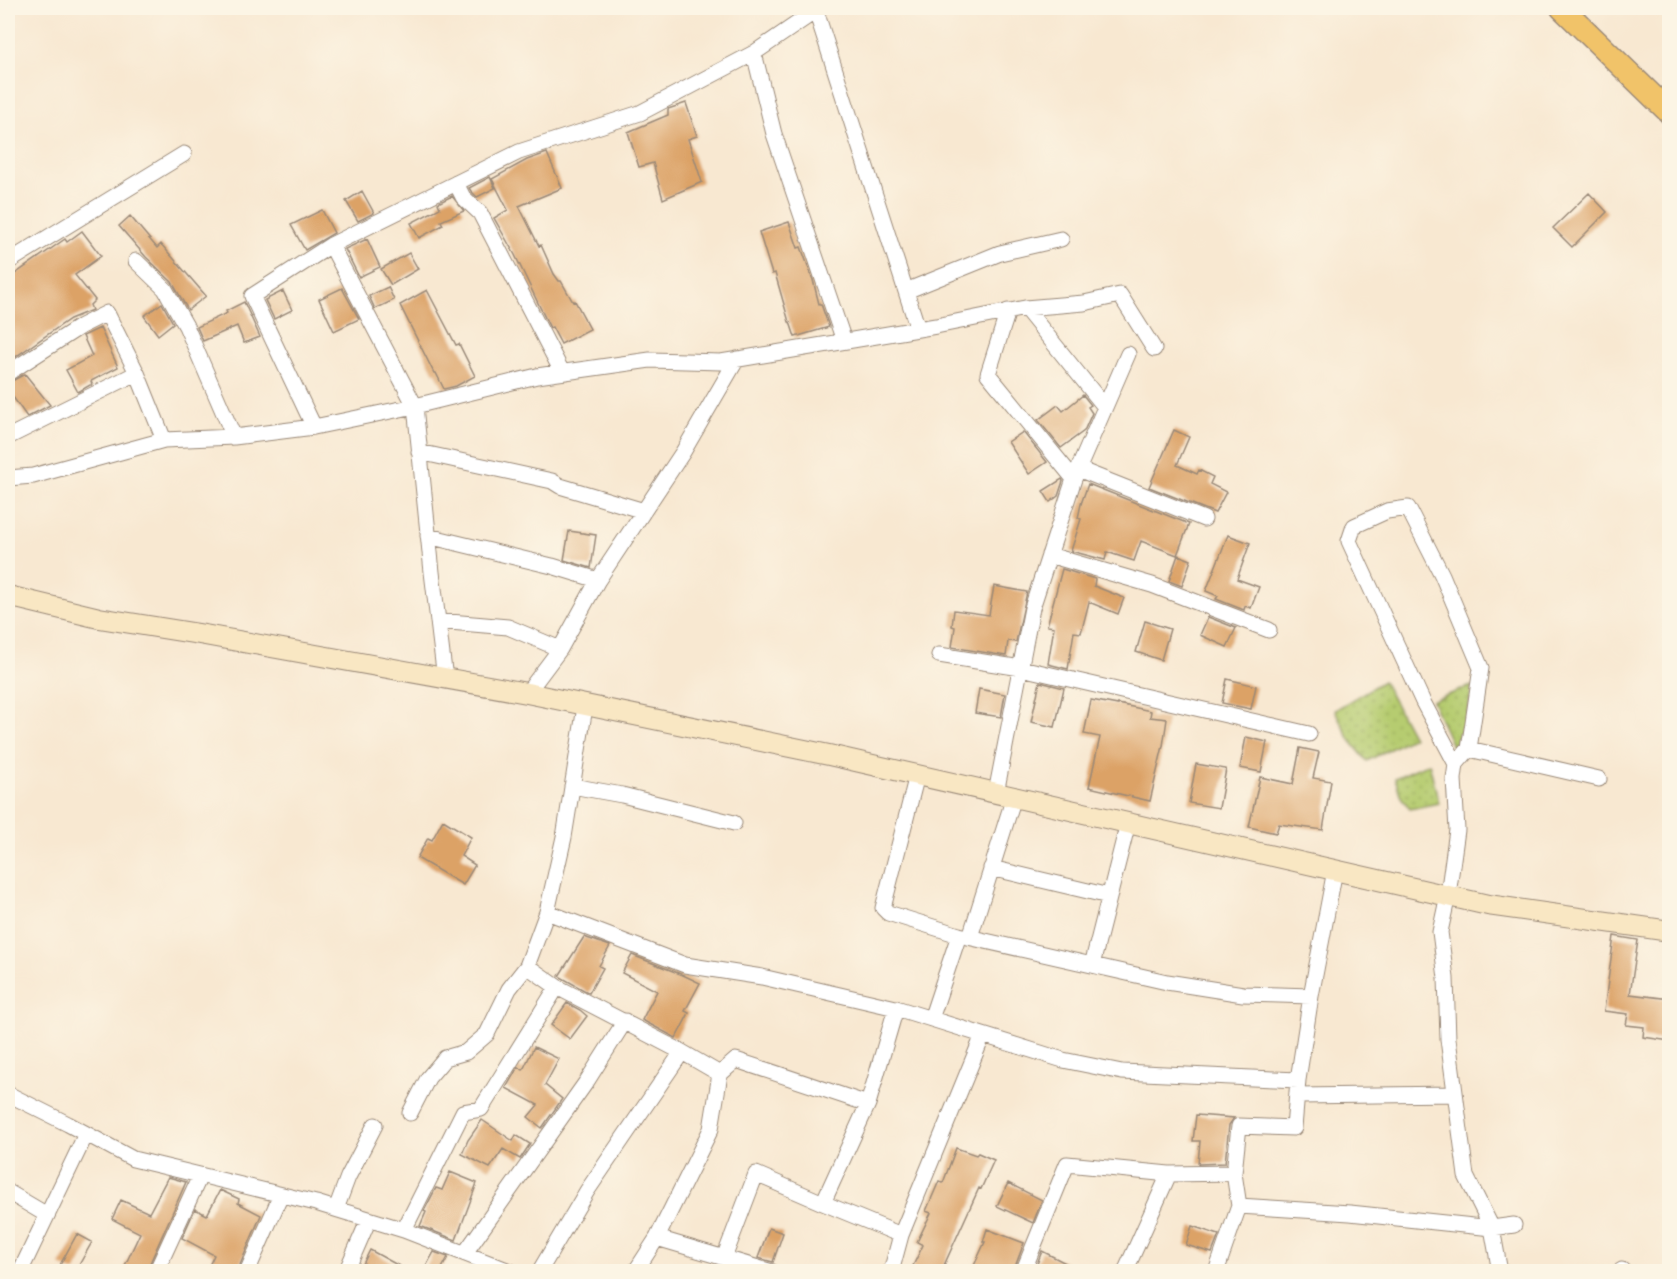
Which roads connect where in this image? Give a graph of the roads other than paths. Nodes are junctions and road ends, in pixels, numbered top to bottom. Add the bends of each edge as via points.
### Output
1 (1562, 8) edge
2 (818, 9) edge
3 (754, 53) junction
4 (1670, 113) edge
5 (184, 154) dead end
6 (456, 183) junction
7 (1061, 239) dead end
8 (331, 245) junction
9 (136, 261) dead end
10 (8, 262) edge
11 (906, 291) junction
12 (1025, 308) junction
13 (1008, 311) junction
14 (918, 329) junction
15 (844, 341) junction
16 (1154, 349) dead end
17 (1128, 354) dead end
18 (737, 359) junction
19 (562, 372) junction
20 (8, 373) edge
21 (137, 373) junction
22 (415, 406) junction
23 (1105, 407) junction
24 (314, 427) junction
25 (8, 437) edge
26 (234, 437) junction
27 (164, 440) junction
28 (419, 452) junction
29 (1076, 474) junction
30 (8, 478) edge
31 (644, 511) junction
32 (1204, 519) dead end
33 (428, 536) junction
34 (1049, 555) junction
35 (598, 580) junction
36 (8, 596) edge
37 (438, 621) junction
38 (1269, 630) dead end
39 (560, 649) junction
40 (939, 655) dead end
41 (1021, 668) junction
42 (446, 679) junction
43 (527, 693) junction
44 (585, 707) junction
45 (1309, 734) dead end
46 (1469, 749) junction
47 (1456, 764) junction
48 (916, 775) junction
49 (1599, 779) dead end
50 (572, 786) junction
51 (1005, 795) junction
52 (734, 823) dead end
53 (1128, 823) junction
54 (992, 868) junction
55 (1335, 870) junction
56 (1448, 895) junction
57 (1110, 896) junction
58 (547, 912) junction
59 (1670, 931) edge
60 (964, 936) junction
61 (1092, 965) junction
62 (527, 966) junction
63 (557, 987) junction
64 (1311, 996) junction
65 (896, 1008) junction
66 (931, 1019) junction
67 (625, 1021) junction
68 (982, 1035) junction
69 (682, 1052) junction
70 (720, 1074) junction
71 (1299, 1080) junction
72 (8, 1094) edge
73 (1455, 1094) junction
74 (1298, 1096) junction
75 (868, 1104) junction
76 (410, 1113) dead end
77 (375, 1125) dead end
78 (86, 1134) junction
79 (1234, 1173) junction
80 (1169, 1174) junction
81 (200, 1176) junction
82 (8, 1192) edge
83 (281, 1195) junction
84 (824, 1203) junction
85 (1239, 1206) junction
86 (336, 1209) junction
87 (47, 1215) junction
88 (369, 1219) junction
89 (1514, 1225) dead end
90 (1492, 1228) junction
91 (404, 1230) junction
92 (901, 1235) junction
93 (657, 1238) junction
94 (465, 1253) junction
95 (724, 1258) junction
96 (20, 1272) edge
97 (156, 1272) edge
98 (247, 1272) edge
99 (346, 1272) edge
100 (512, 1272) edge
101 (539, 1272) edge
102 (635, 1272) edge
103 (772, 1272) edge
104 (891, 1272) edge
105 (1023, 1272) edge
106 (1125, 1272) edge
107 (1216, 1272) edge
108 (1500, 1272) edge

1 - 4 main road
2 - 3 street
2 - 11 street
3 - 6 street via 640,113 519,152
3 - 15 street via 774,134
5 - 10 street
6 - 8 street
6 - 19 street via 463,197 480,213
7 - 11 street via 1000,253
8 - 22 street
8 - 24 street via 252,296
9 - 26 street via 165,289 186,326
11 - 14 street
12 - 13 street
12 - 16 street via 1120,296
12 - 23 street
13 - 14 street
13 - 29 street via 988,374
14 - 15 street
15 - 18 street
17 - 23 street
18 - 19 street via 650,360
18 - 31 street
19 - 22 street
20 - 21 street via 107,313
21 - 25 street
21 - 27 street
22 - 24 street
22 - 28 street
23 - 29 street
24 - 26 street
26 - 27 street
27 - 30 street via 33,476
28 - 31 street via 552,481
28 - 33 street
29 - 32 street
29 - 34 street
31 - 35 street
33 - 35 street
33 - 37 street
34 - 38 street via 1152,585
34 - 41 street via 1032,608
35 - 39 street
36 - 42 main road via 99,618
37 - 39 street via 508,627
37 - 42 street
39 - 43 street
40 - 41 street
41 - 45 street
41 - 51 street
42 - 43 main road
43 - 44 main road
44 - 48 main road
44 - 50 street
46 - 47 street
46 - 47 street via 1481,669 1442,575 1408,508 1387,511 1354,526 1350,541 1423,702
46 - 49 street
47 - 56 street via 1457,830
48 - 51 main road
48 - 60 street via 883,908 888,913
50 - 52 street
50 - 58 street
51 - 53 main road
51 - 54 street
53 - 55 main road
53 - 57 street
54 - 57 street
54 - 60 street
55 - 56 main road
55 - 64 street
56 - 59 main road
56 - 73 street via 1440,932
57 - 61 street
58 - 62 street
58 - 65 street via 685,965 762,977
60 - 61 street
60 - 66 street
61 - 64 street via 1242,994
62 - 63 street
62 - 76 street via 509,989 487,1034 466,1052 445,1058 428,1078
63 - 67 street
63 - 91 street via 482,1109 463,1112
64 - 71 street
65 - 66 street
65 - 75 street
66 - 68 street
67 - 69 street
67 - 94 street
68 - 71 street via 1063,1060 1122,1072
68 - 92 street
69 - 70 street
69 - 101 street via 587,1191
70 - 75 street via 736,1060
70 - 93 street via 711,1130
71 - 74 street
72 - 78 street
73 - 74 street
73 - 90 street via 1466,1176
74 - 79 street via 1294,1128 1239,1126
75 - 84 street
77 - 86 street
78 - 81 street via 133,1159
78 - 87 street
79 - 80 street
79 - 85 street
80 - 105 street via 1067,1164
80 - 106 street
81 - 83 street
81 - 97 street
82 - 87 street
83 - 86 street
83 - 98 street
84 - 92 street
84 - 95 street via 756,1174
85 - 90 street
85 - 107 street
86 - 88 street
87 - 96 street
88 - 91 street
88 - 99 street
89 - 90 street
90 - 108 street
91 - 94 street
92 - 104 street
93 - 95 street
93 - 102 street
94 - 100 street
95 - 103 street

